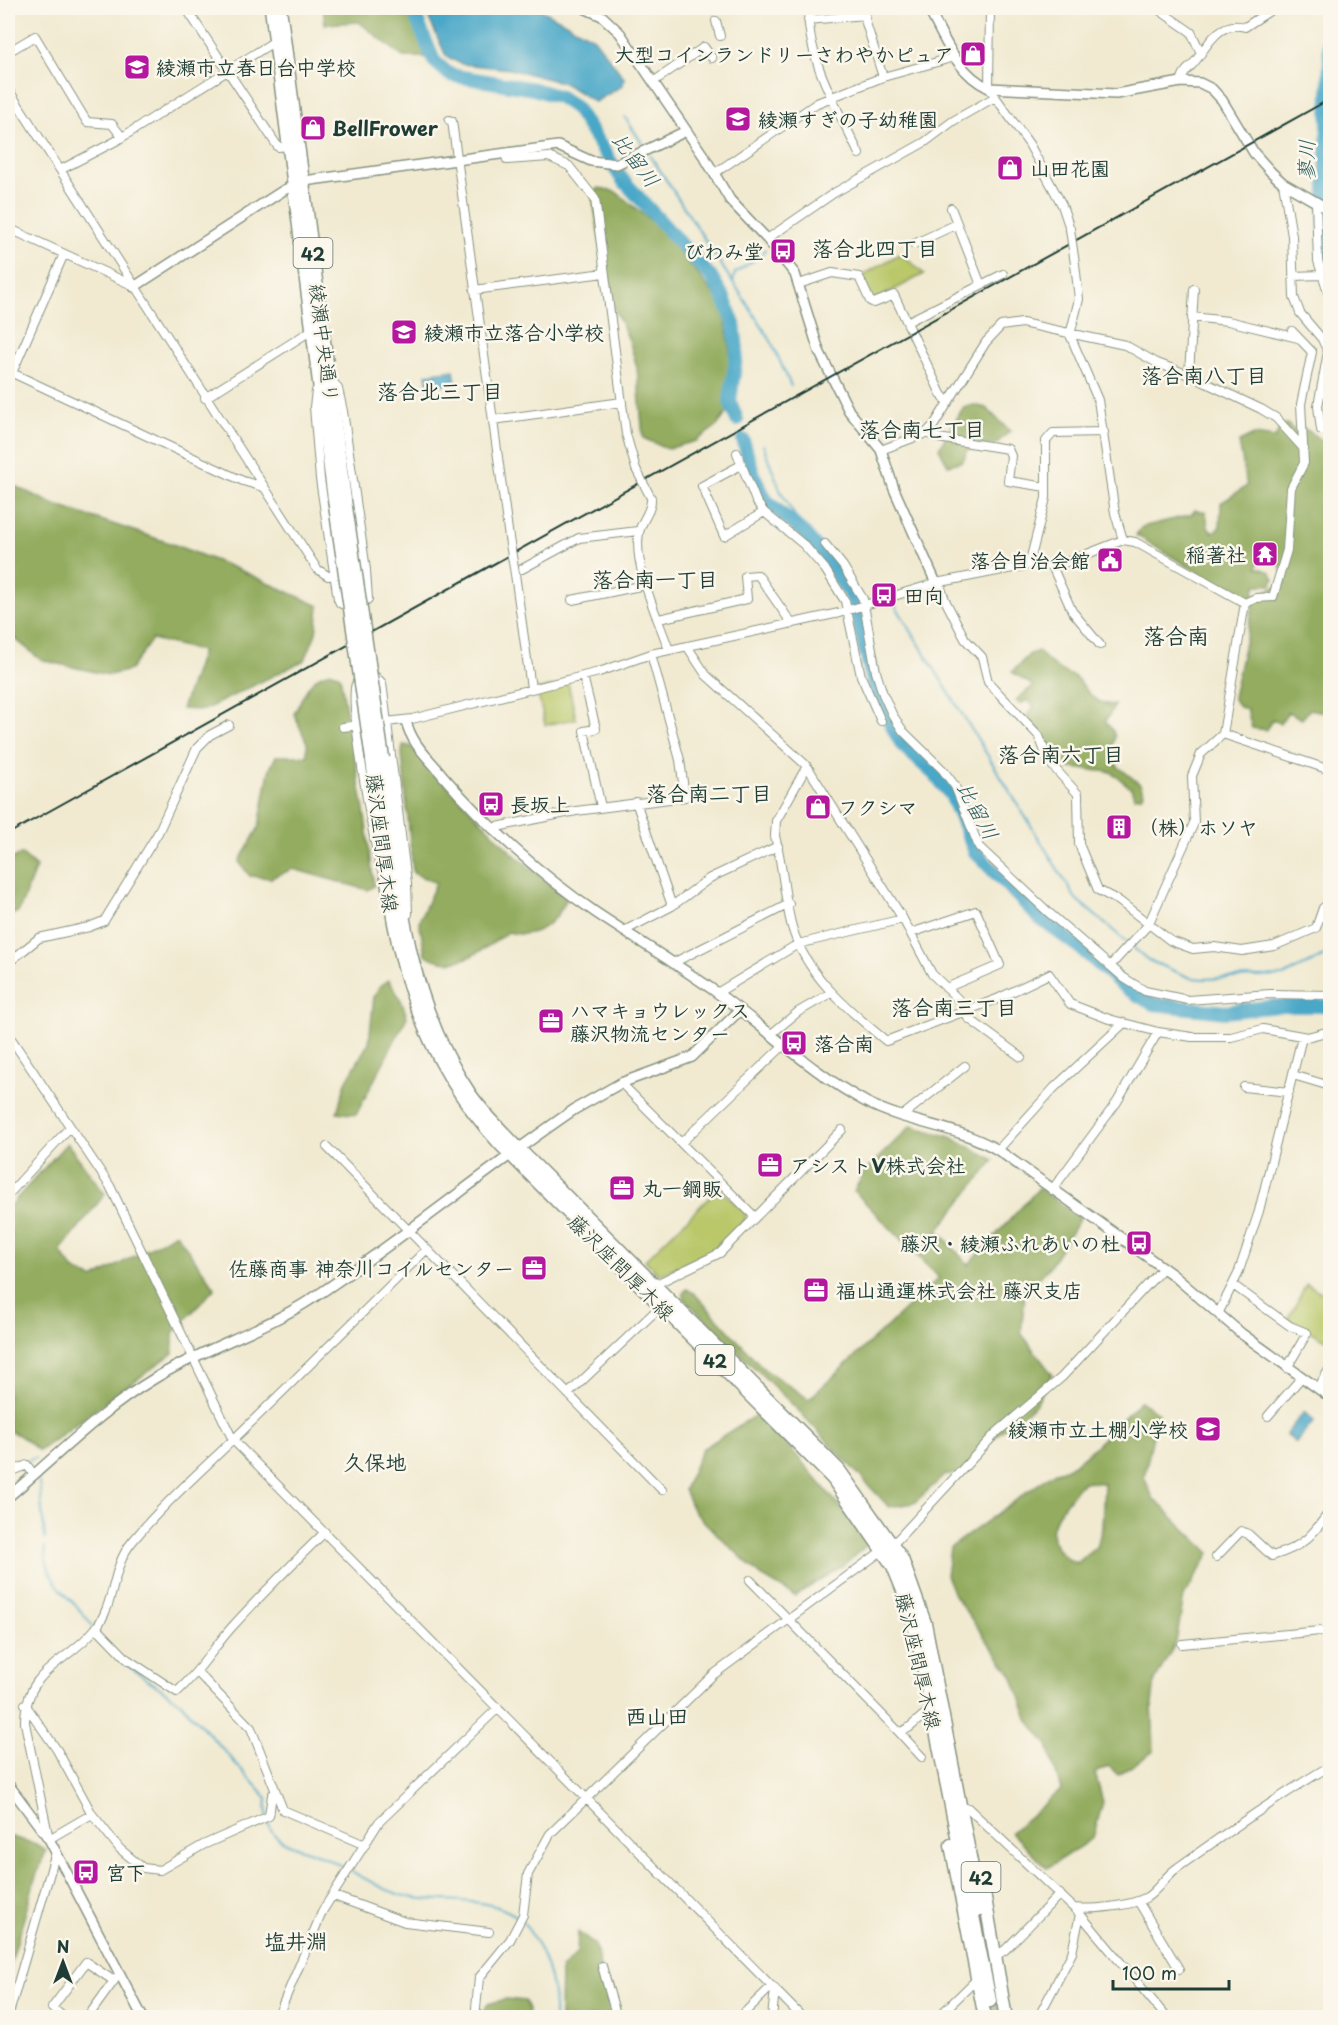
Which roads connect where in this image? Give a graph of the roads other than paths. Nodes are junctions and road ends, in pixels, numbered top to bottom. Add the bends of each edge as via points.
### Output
1 (186, 8) edge
2 (271, 8) edge
3 (280, 8) edge
4 (584, 8) edge
5 (808, 8) edge
6 (930, 8) edge
7 (990, 8) edge
8 (1156, 8) edge
9 (1274, 8) edge
10 (865, 11) edge
11 (808, 20) junction
12 (716, 21) dead end
13 (720, 36) dead end
14 (275, 41) junction
15 (1200, 51) junction
16 (8, 52) edge
17 (955, 57) junction
18 (712, 58) dead end
19 (228, 70) junction
20 (883, 76) junction
21 (653, 82) junction
22 (1181, 82) junction
23 (989, 88) junction
24 (8, 89) edge
25 (832, 96) junction
26 (995, 97) junction
27 (449, 120) dead end
28 (686, 131) junction
29 (122, 137) junction
30 (289, 146) junction
31 (505, 153) junction
32 (859, 154) dead end
33 (457, 160) junction
34 (60, 170) junction
35 (715, 173) junction
36 (299, 183) junction
37 (1283, 183) junction
38 (1318, 203) junction
39 (951, 208) dead end
40 (1330, 210) edge
41 (957, 224) junction
42 (8, 228) edge
43 (767, 239) junction
44 (914, 244) dead end
45 (64, 254) junction
46 (604, 273) junction
47 (1003, 274) dead end
48 (1321, 275) junction
49 (1293, 276) junction
50 (799, 284) junction
51 (981, 285) junction
52 (134, 287) junction
53 (1194, 289) dead end
54 (474, 290) junction
55 (1330, 298) edge
56 (1192, 317) junction
57 (907, 322) junction
58 (312, 330) junction
59 (1292, 331) dead end
60 (1070, 335) junction
61 (1298, 338) junction
62 (10, 372) edge
63 (1189, 375) junction
64 (324, 376) junction
65 (205, 398) junction
66 (947, 401) junction
67 (622, 402) junction
68 (493, 420) junction
69 (1330, 430) edge
70 (1104, 432) junction
71 (926, 433) junction
72 (1304, 449) junction
73 (881, 450) junction
74 (737, 453) dead end
75 (741, 465) junction
76 (263, 487) junction
77 (1046, 487) junction
78 (339, 499) joint
79 (764, 512) junction
80 (638, 531) junction
81 (1123, 540) junction
82 (825, 543) dead end
83 (1029, 565) junction
84 (1052, 566) junction
85 (366, 570) junction
86 (518, 571) junction
87 (334, 576) junction
88 (937, 582) junction
89 (645, 585) junction
90 (572, 600) dead end
91 (1245, 603) junction
92 (864, 605) junction
93 (850, 609) junction
94 (658, 619) junction
95 (792, 624) junction
96 (1100, 645) dead end
97 (687, 646) junction
98 (669, 650) junction
99 (651, 654) junction
100 (875, 672) junction
101 (863, 675) dead end
102 (583, 676) junction
103 (531, 688) junction
104 (406, 721) junction
105 (881, 721) dead end
106 (388, 723) junction
107 (229, 725) dead end
108 (343, 727) dead end
109 (357, 727) junction
110 (1223, 734) junction
111 (377, 759) junction
112 (807, 766) junction
113 (1330, 770) edge
114 (636, 802) junction
115 (601, 807) junction
116 (492, 828) junction
117 (778, 846) junction
118 (1330, 903) edge
119 (789, 904) junction
120 (672, 906) junction
121 (903, 919) junction
122 (393, 921) junction
123 (1148, 925) junction
124 (624, 931) junction
125 (911, 933) junction
126 (798, 944) junction
127 (408, 945) junction
128 (8, 963) edge
129 (673, 963) junction
130 (1110, 966) junction
131 (946, 988) junction
132 (717, 993) junction
133 (831, 993) junction
134 (1330, 995) edge
135 (740, 1010) junction
136 (966, 1011) junction
137 (1123, 1024) junction
138 (1330, 1031) edge
139 (1158, 1032) junction
140 (8, 1034) edge
141 (770, 1035) junction
142 (1302, 1037) junction
143 (784, 1045) junction
144 (1021, 1057) dead end
145 (965, 1066) dead end
146 (1293, 1075) junction
147 (621, 1083) junction
148 (1330, 1086) edge
149 (1244, 1087) dead end
150 (1289, 1092) junction
151 (902, 1116) junction
152 (70, 1127) junction
153 (842, 1130) dead end
154 (681, 1143) junction
155 (327, 1147) dead end
156 (998, 1150) junction
157 (514, 1152) junction
158 (1052, 1190) junction
159 (8, 1195) edge
160 (754, 1216) junction
161 (408, 1230) junction
162 (427, 1250) junction
163 (1162, 1268) junction
164 (654, 1285) junction
165 (1233, 1285) junction
166 (661, 1306) junction
167 (1218, 1314) junction
168 (193, 1355) junction
169 (1287, 1368) junction
170 (1330, 1368) edge
171 (1301, 1378) junction
172 (1318, 1388) junction
173 (568, 1394) junction
174 (1330, 1397) edge
175 (1268, 1416) dead end
176 (233, 1440) junction
177 (8, 1473) edge
178 (34, 1475) junction
179 (662, 1490) dead end
180 (8, 1497) edge
181 (1330, 1511) edge
182 (325, 1532) junction
183 (887, 1546) junction
184 (1216, 1557) dead end
185 (750, 1580) dead end
186 (788, 1619) junction
187 (97, 1628) junction
188 (1330, 1637) edge
189 (1182, 1644) dead end
190 (198, 1673) junction
191 (25, 1704) junction
192 (498, 1708) junction
193 (933, 1710) junction
194 (899, 1732) junction
195 (943, 1740) junction
196 (922, 1757) dead end
197 (1330, 1766) edge
198 (8, 1784) edge
199 (277, 1794) junction
200 (587, 1799) junction
201 (968, 1808) junction
202 (92, 1814) junction
203 (49, 1839) junction
204 (365, 1845) junction
205 (56, 1852) junction
206 (1060, 1894) junction
207 (334, 1896) junction
208 (1138, 1900) junction
209 (1077, 1911) junction
210 (489, 1932) dead end
211 (997, 1955) junction
212 (602, 1966) dead end
213 (1179, 1969) dead end
214 (120, 1972) junction
215 (977, 1979) junction
216 (114, 1982) junction
217 (773, 1988) junction
218 (994, 2000) tunnel mouth
219 (8, 2018) edge
220 (65, 2018) edge
221 (87, 2018) edge
222 (143, 2018) edge
223 (277, 2018) edge
224 (475, 2018) edge
225 (617, 2018) edge
226 (739, 2018) edge
227 (772, 2018) edge
228 (803, 2018) edge
229 (937, 2018) edge
230 (985, 2018) edge
231 (1006, 2018) edge
232 (1038, 2018) edge
233 (1167, 2018) edge

1 - 19 street
2 - 14 main road, 綾瀬中央通り / 42
3 - 36 main road, 綾瀬中央通り / 42
4 - 21 street via 613,24
5 - 11 street
6 - 17 street
7 - 23 street
8 - 15 street via 1191,32
9 - 15 street via 1245,27 1226,27
10 - 11 street
10 - 20 street
11 - 25 street via 815,63
12 - 13 street
14 - 19 street
14 - 30 main road, 綾瀬中央通り / 42
15 - 22 street via 1183,72
16 - 29 street via 35,36 87,122 112,124
17 - 20 street
17 - 23 street via 969,77
18 - 21 street via 704,47
19 - 29 street
19 - 30 street via 278,147
20 - 25 street
21 - 28 street
22 - 23 street via 1116,94
22 - 37 street via 1200,83 1212,89 1254,153
23 - 26 street
24 - 34 street
25 - 32 street
25 - 35 street
26 - 43 street via 834,193
26 - 60 street, bridge via 1029,144 1062,205 1070,229 1079,299
27 - 33 street
28 - 31 street via 617,164 606,164 558,146
28 - 35 street
29 - 34 street
30 - 36 main road, 綾瀬中央通り / 42
31 - 33 street
31 - 46 street via 507,160 549,157 569,166 583,181 595,199
33 - 36 street
33 - 54 street
34 - 52 street
35 - 43 street via 735,207
36 - 52 street
36 - 58 main road, 綾瀬中央通り / 42
36 - 64 main road, 綾瀬中央通り / 42
37 - 38 street
37 - 49 street via 1292,236
38 - 40 street
38 - 48 street via 1316,249
39 - 41 street
41 - 44 street
41 - 51 street
42 - 45 street
43 - 50 street
45 - 52 street
45 - 62 street
46 - 54 street
46 - 67 street
47 - 51 street
48 - 49 street
48 - 55 street
49 - 69 street via 1299,313 1328,352 1317,414 1321,430
50 - 57 street via 832,273 859,277 870,301 894,295
50 - 73 street via 811,331 844,400
51 - 57 street
52 - 65 street
53 - 56 street
54 - 68 street
56 - 61 street via 1228,321
56 - 63 street
57 - 66 street via 940,394
58 - 64 main road, 綾瀬中央通り / 42
58 - 65 street
59 - 61 street
60 - 63 street via 1116,342
60 - 66 street via 1022,323 1001,326 977,353
60 - 70 street via 1098,400
61 - 72 street via 1312,357 1301,404
62 - 76 street
63 - 72 street via 1276,418
64 - 78 main road, 綾瀬中央通り / 42
64 - 85 street via 338,389
64 - 87 street via 314,407
65 - 76 street
66 - 71 street
67 - 68 street
67 - 80 street, bridge via 628,445 651,498 648,516
68 - 86 street, bridge via 509,538
70 - 77 street via 1049,436
70 - 81 street via 1115,513
71 - 73 street
71 - 77 street via 1008,449 1008,481
72 - 91 street via 1304,463 1291,488 1287,550 1273,597
73 - 88 street via 894,489
74 - 75 street
75 - 79 street
75 - 79 street via 702,486 724,536
76 - 87 street via 317,569 323,575
77 - 83 street
78 - 111 main road, 藤沢座間厚木線 / 42, bridge
79 - 93 street via 804,545 825,569
80 - 86 street via 579,538
80 - 89 street
81 - 84 street
81 - 91 street via 1135,542
82 - 92 street
83 - 84 street
83 - 88 street
84 - 96 street via 1072,611
85 - 87 street
85 - 87 street via 369,595 363,604 340,603
86 - 103 street
88 - 92 street
88 - 123 street via 965,639 982,657 988,682 1039,736 1049,762 1078,794 1079,844 1098,890 1119,901
89 - 90 street
89 - 94 street
91 - 110 street
92 - 93 street
92 - 100 street
93 - 95 street
93 - 105 street via 861,676
94 - 95 street via 747,599 745,576 758,574
94 - 98 street
95 - 97 street
97 - 98 street
97 - 112 street via 706,675
98 - 99 street
99 - 102 street
99 - 114 street via 680,759 685,797
100 - 101 street
100 - 130 street via 882,694 903,731 955,786 980,847
102 - 103 street
102 - 115 street via 596,729 584,731
103 - 104 street
104 - 106 street
104 - 116 street via 418,749
106 - 109 street
106 - 109 street via 382,683 367,675 355,688
106 - 127 street via 407,883
107 - 128 street via 197,748 158,833 104,921 39,938
108 - 109 street
109 - 122 street via 376,848
110 - 113 street
110 - 123 street via 1201,753 1194,767 1194,823
111 - 122 main road, 藤沢座間厚木線 / 42
111 - 127 main road, 藤沢座間厚木線 / 42
112 - 117 street via 776,820
112 - 121 street
114 - 115 street
114 - 120 street
115 - 116 street
116 - 124 street via 578,899
117 - 119 street
117 - 120 street via 710,878
118 - 123 street via 1323,908 1312,932 1284,944 1242,951 1193,949 1171,941
119 - 126 street
119 - 129 street
120 - 124 street
121 - 125 street
121 - 126 street
122 - 157 main road, 藤沢座間厚木線 / 42 via 408,987 435,1054 463,1101
123 - 130 street
124 - 129 street
125 - 131 street via 932,974
125 - 131 street via 976,911 1000,965
126 - 132 street
126 - 133 street
127 - 157 main road, 藤沢座間厚木線 / 42 via 424,1003 456,1071
129 - 132 street
130 - 134 street via 1144,990 1188,1000 1270,994
131 - 136 street
132 - 135 street
133 - 136 street via 886,1041
133 - 141 street via 798,1012
135 - 141 street
135 - 147 street via 692,1057
136 - 137 street via 1048,974 1070,1004
136 - 144 street via 968,1018
137 - 139 street
137 - 156 street via 1054,1088
138 - 142 street
139 - 142 street via 1231,1037 1263,1029
139 - 158 street via 1117,1102
140 - 152 street
141 - 143 street
142 - 146 street
143 - 151 street via 847,1091
143 - 154 street
145 - 151 street
146 - 148 street
146 - 150 street
147 - 154 street
147 - 157 street via 582,1104
149 - 150 street
150 - 165 street via 1258,1211
151 - 156 street via 956,1130
152 - 159 street
152 - 168 street via 110,1186
153 - 160 street
154 - 160 street
155 - 161 street
156 - 158 street
157 - 161 street
157 - 164 main road, 藤沢座間厚木線 / 42
157 - 166 main road, 藤沢座間厚木線 / 42
158 - 163 street
160 - 164 street via 720,1253
161 - 162 street
161 - 168 street via 311,1300
162 - 173 street
162 - 176 street
163 - 167 street
163 - 183 street via 1062,1377 996,1433
164 - 183 main road, 藤沢座間厚木線 / 42 via 839,1470
165 - 167 street
165 - 169 street via 1307,1334
166 - 173 street
166 - 183 main road, 藤沢座間厚木線 / 42 via 833,1479
167 - 169 street
168 - 176 street
168 - 178 street via 118,1402
169 - 171 street
170 - 172 street
171 - 172 street
171 - 175 street
172 - 174 street
173 - 179 street
176 - 182 street
176 - 187 street via 130,1543
177 - 178 street via 27,1465
178 - 180 street
181 - 184 street via 1306,1542 1279,1554 1272,1556 1241,1532
182 - 190 street via 247,1610
182 - 192 street
183 - 186 street
183 - 193 main road, 藤沢座間厚木線 / 42 via 910,1608
183 - 195 main road, 藤沢座間厚木線 / 42 via 902,1559 925,1623
185 - 186 street
186 - 194 street
186 - 200 street via 713,1675
187 - 190 street via 127,1659 177,1692
187 - 191 street via 37,1680
188 - 189 street via 1320,1631
190 - 199 street via 251,1728
191 - 202 street via 57,1750
191 - 203 street via 25,1723
192 - 200 street
192 - 204 street via 406,1794 379,1822
193 - 194 street
193 - 195 main road, 藤沢座間厚木線 / 42
194 - 196 street
195 - 201 main road, 42 via 961,1774
195 - 215 main road, 42 via 941,1789
195 - 218 main road, 藤沢座間厚木線 / 42
197 - 208 street via 1248,1818
198 - 203 street
199 - 202 street via 272,1795 269,1816 152,1871 120,1849
199 - 204 street via 283,1810 289,1814
200 - 217 street
200 - 224 street via 550,1834 528,1874 523,1915 510,1940 479,1978
201 - 206 street
201 - 211 main road, 42
202 - 203 street
203 - 205 street
204 - 207 street
205 - 214 street
205 - 219 street
206 - 209 street
206 - 211 street
207 - 210 street via 405,1922
207 - 223 street via 323,1910
208 - 209 street
208 - 213 street
209 - 232 street via 1071,1953
209 - 233 street
211 - 231 main road, 42
212 - 225 street
214 - 216 street
214 - 222 street
215 - 229 street
215 - 230 main road, 42
216 - 220 street via 86,1962 52,2008
216 - 221 street
217 - 226 street
217 - 227 street
217 - 228 street

